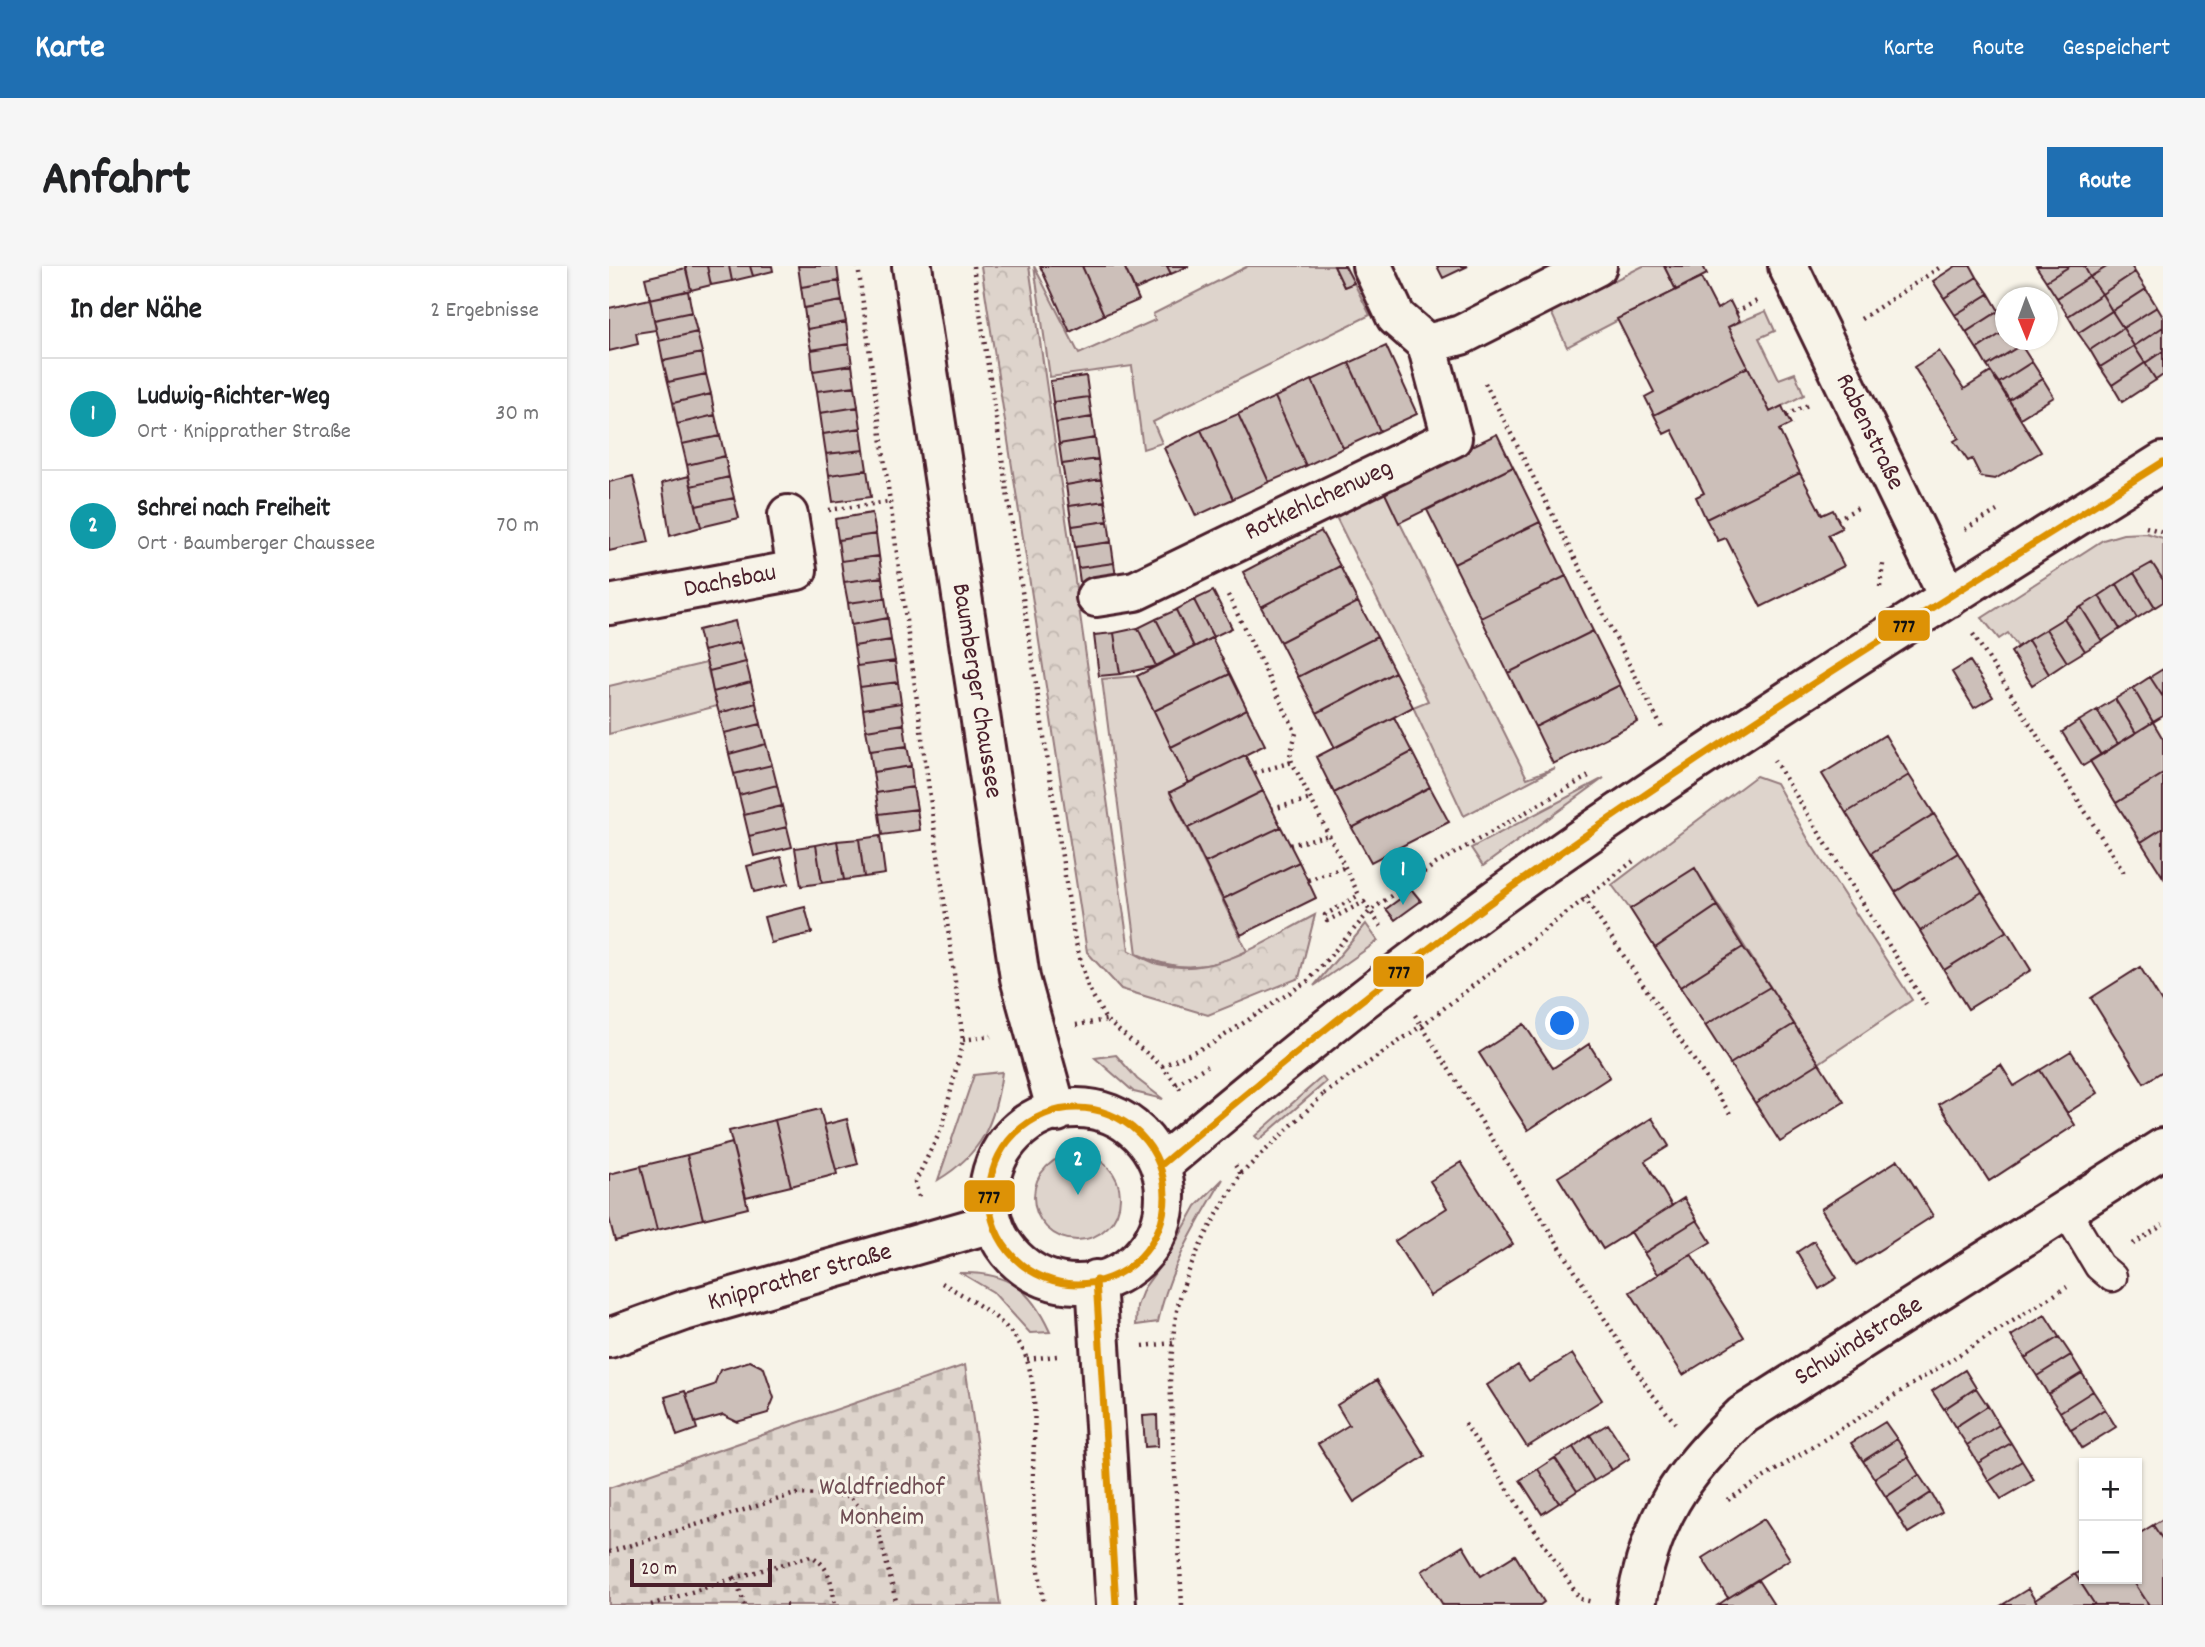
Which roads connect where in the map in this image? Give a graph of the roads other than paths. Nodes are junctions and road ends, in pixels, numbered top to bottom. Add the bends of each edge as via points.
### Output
1 (912, 266) edge
2 (1372, 266) edge
3 (1597, 266) edge
4 (1778, 281) edge
5 (1444, 340) junction
6 (2163, 462) edge
7 (788, 516) road end
8 (1096, 597) dead end
9 (1949, 598) junction
10 (609, 605) edge
11 (1057, 1112) junction
12 (2163, 1148) edge
13 (1161, 1165) junction
14 (2066, 1211) junction
15 (992, 1223) junction
16 (2105, 1271) road end
17 (1097, 1280) junction
18 (609, 1338) edge
19 (1115, 1605) edge
20 (1636, 1605) edge

1 - 11 street, Baumberger Chaussee via 1020,978
2 - 5 street via 1397,317
3 - 5 street
4 - 9 street, Rabenstraße via 1825,341
5 - 8 street, Rotkehlchenweg via 1452,438 1135,591
6 - 9 street
7 - 10 street, Dachsbau via 797,570
9 - 13 street via 1556,856 1401,972
11 - 13 street via 1089,1109 1119,1118 1145,1137
11 - 15 street via 1030,1122 1008,1141 993,1166 988,1194
12 - 14 street, Schwindstraße
13 - 17 street via 1167,1194 1163,1224 1147,1250 1125,1270
14 - 16 lane
14 - 20 street, Schwindstraße via 1743,1415 1700,1455 1667,1504 1644,1559
15 - 17 street via 1004,1246 1022,1265 1044,1277 1070,1283
15 - 18 street, Knipprather Straße via 684,1311
17 - 19 street

